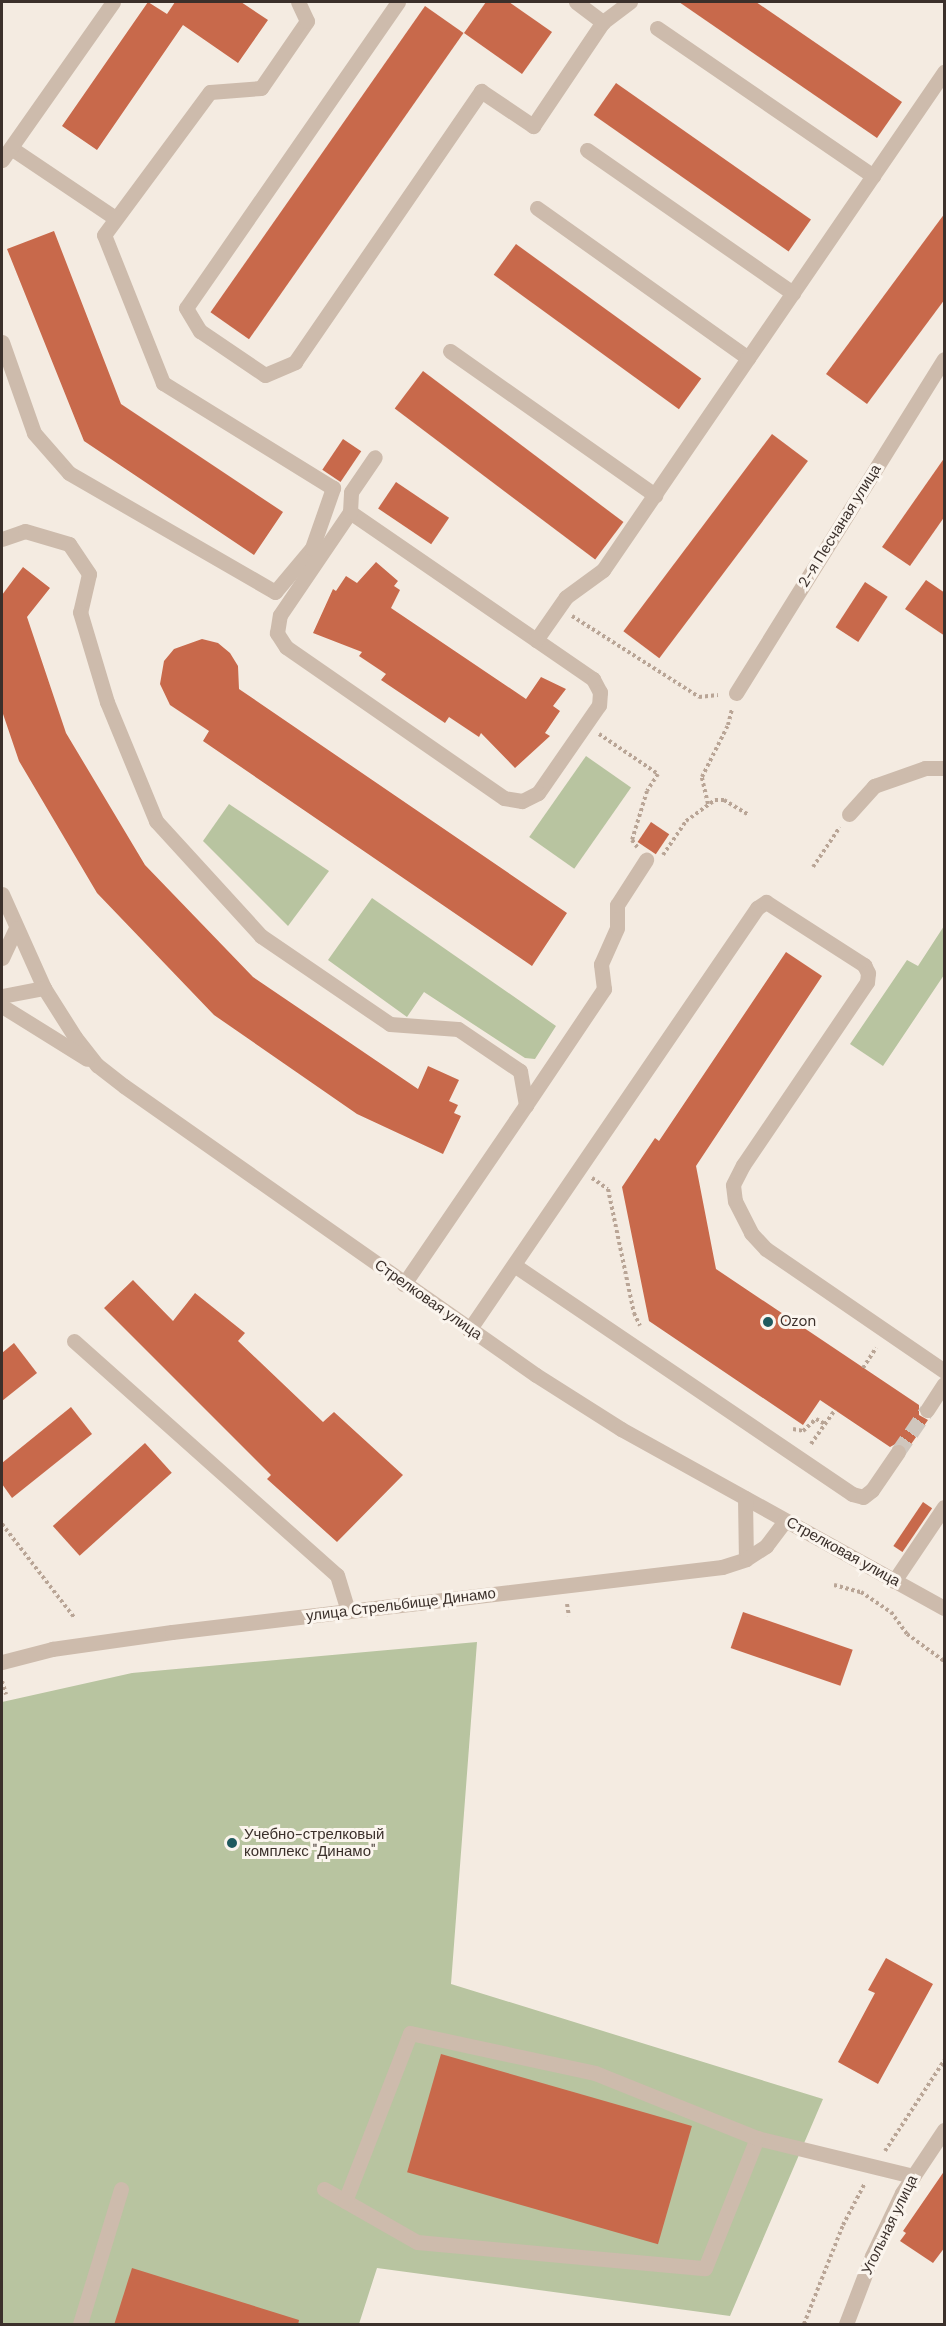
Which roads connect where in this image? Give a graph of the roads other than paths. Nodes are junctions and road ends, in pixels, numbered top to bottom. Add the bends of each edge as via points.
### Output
1 (113, 2) edge
2 (298, 2) edge
3 (398, 2) edge
4 (576, 2) edge
5 (630, 2) edge
6 (603, 22) junction
7 (657, 28) dead end
8 (945, 72) edge
9 (11, 147) junction
10 (587, 150) dead end
11 (2, 160) edge
12 (873, 176) junction
13 (537, 208) dead end
14 (115, 218) junction
15 (793, 293) junction
16 (2, 342) edge
17 (450, 351) dead end
18 (748, 358) junction
19 (945, 358) edge
20 (375, 457) dead end
21 (655, 495) junction
22 (350, 512) junction
23 (2, 539) edge
24 (317, 551) junction
25 (536, 640) junction
26 (736, 693) road end
27 (945, 768) edge
28 (849, 814) road end
29 (646, 860) road end
30 (2, 894) edge
31 (16, 928) junction
32 (2, 958) edge
33 (44, 988) junction
34 (2, 996) edge
35 (2, 1005) edge
36 (97, 1065) junction
37 (526, 1105) junction
38 (514, 1264) junction
39 (404, 1284) junction
40 (470, 1330) junction
41 (74, 1341) dead end
42 (945, 1371) edge
43 (945, 1384) edge
44 (927, 1410) tunnel mouth
45 (898, 1452) tunnel mouth
46 (745, 1498) junction
47 (945, 1507) edge
48 (785, 1521) junction
49 (747, 1559) junction
50 (894, 1581) junction
51 (945, 1608) edge
52 (348, 1611) junction
53 (2, 1662) edge
54 (945, 2130) edge
55 (757, 2138) junction
56 (913, 2176) junction
57 (121, 2189) dead end
58 (324, 2189) dead end
59 (345, 2201) junction
60 (80, 2325) edge
61 (846, 2325) edge

1 - 9 street
2 - 14 street via 307,21 261,88 210,92
3 - 6 street via 186,308 200,331 265,375 295,362 481,92 533,126
4 - 6 street
5 - 6 street
7 - 12 street
8 - 12 street
9 - 11 street
9 - 14 street
10 - 15 street
12 - 15 street
13 - 18 street
14 - 24 street via 104,235 163,382 333,488
15 - 18 street
16 - 24 street via 34,433 69,473 275,592
17 - 21 street
18 - 21 street
19 - 26 street, 2-я Песчаная улица
20 - 22 street via 351,492
21 - 25 street via 603,570 560,607
22 - 24 street
22 - 25 street
23 - 37 street via 25,531 69,544 88,574 80,612 107,702 156,821 261,936 390,1024 458,1029 520,1071
24 - 25 street via 280,615 277,633 286,647 504,798 522,801 538,793 599,705 600,692 593,679
27 - 28 street via 925,768 874,786
29 - 37 street via 617,905 617,928 601,964 604,989
30 - 31 street, Стрелковая улица
31 - 32 street
31 - 33 street, Стрелковая улица
33 - 34 street
33 - 36 street, Стрелковая улица
35 - 36 street
36 - 39 street, Стрелковая улица
37 - 39 street
38 - 40 street
38 - 42 street via 757,908 766,902 864,965 868,973 867,982 743,1165 733,1185 735,1201 751,1233 766,1250
38 - 45 street via 852,1494 862,1497 872,1490
39 - 40 street, Стрелковая улица
40 - 46 street, Стрелковая улица via 621,1429
41 - 52 street via 337,1575
43 - 44 street
46 - 48 street, Стрелковая улица
46 - 49 street
47 - 50 street
48 - 49 street, улица Стрельбище Динамо via 766,1546
48 - 50 street, Стрелковая улица
49 - 52 street, улица Стрельбище Динамо via 722,1567
50 - 51 street, Стрелковая улица
52 - 53 street, улица Стрельбище Динамо via 63,1647
54 - 56 street, Угольная улица
55 - 56 street
55 - 59 street via 705,2268 417,2242
55 - 59 street via 595,2073 410,2032
56 - 61 street, Угольная улица via 872,2256
57 - 60 street
58 - 59 street

